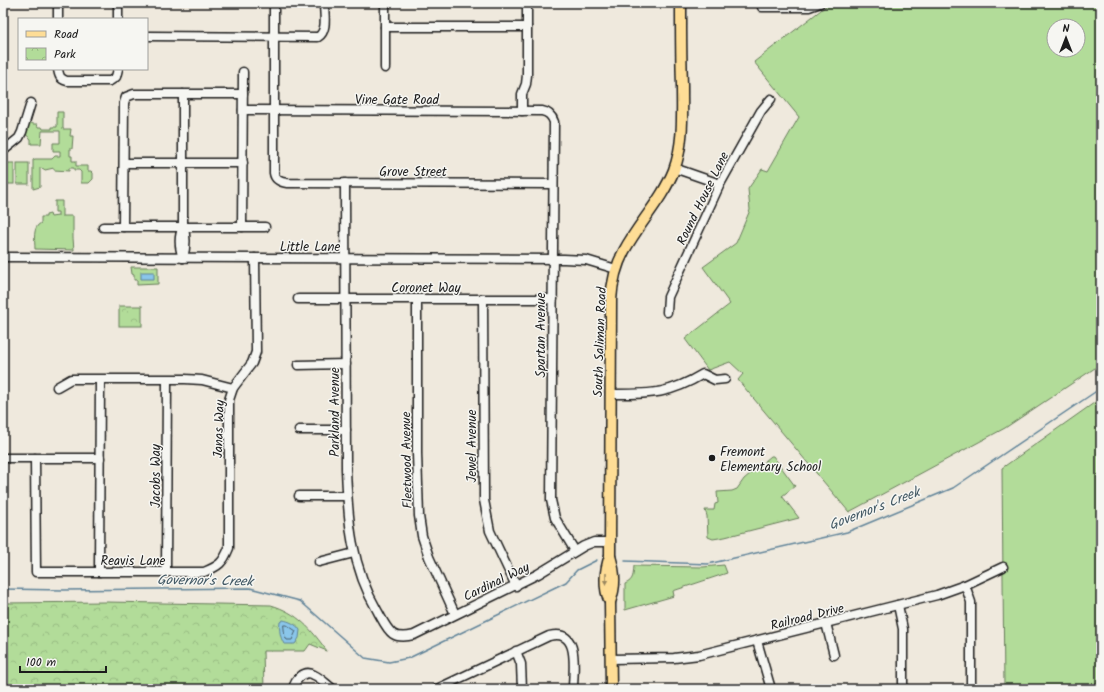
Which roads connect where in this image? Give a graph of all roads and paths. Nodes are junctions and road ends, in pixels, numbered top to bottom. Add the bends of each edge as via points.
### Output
1 (58, 3) edge
2 (118, 3) edge
3 (274, 3) edge
4 (324, 3) edge
5 (385, 3) edge
6 (527, 3) edge
7 (681, 3) edge
8 (816, 4) edge
9 (762, 7) dead end
10 (58, 18) edge
11 (118, 18) edge
12 (385, 27) junction
13 (527, 27) junction
14 (148, 36) edge
15 (274, 36) junction
16 (385, 68) dead end
17 (58, 70) edge
18 (118, 70) edge
19 (243, 72) dead end
20 (183, 94) junction
21 (243, 94) junction
22 (771, 99) dead end
23 (31, 102) dead end
24 (243, 110) junction
25 (274, 111) junction
26 (522, 111) junction
27 (550, 115) joint
28 (3, 151) edge
29 (124, 163) junction
30 (183, 163) junction
31 (243, 163) junction
32 (674, 168) junction
33 (345, 183) junction
34 (553, 184) junction
35 (720, 184) junction
36 (242, 226) junction
37 (265, 226) dead end
38 (103, 227) dead end
39 (124, 227) junction
40 (183, 227) junction
41 (3, 257) edge
42 (183, 258) junction
43 (255, 258) junction
44 (345, 258) junction
45 (553, 259) junction
46 (616, 269) junction
47 (298, 299) dead end
48 (346, 299) junction
49 (417, 299) junction
50 (483, 299) junction
51 (553, 299) junction
52 (667, 312) dead end
53 (298, 364) dead end
54 (346, 364) junction
55 (725, 379) dead end
56 (100, 380) junction
57 (167, 380) junction
58 (57, 387) dead end
59 (233, 388) junction
60 (610, 394) junction
61 (299, 430) dead end
62 (346, 430) junction
63 (3, 458) edge
64 (35, 458) junction
65 (100, 458) junction
66 (299, 496) dead end
67 (347, 496) junction
68 (610, 542) junction
69 (575, 551) junction
70 (354, 553) junction
71 (225, 558) joint
72 (319, 562) dead end
73 (1003, 567) dead end
74 (99, 572) junction
75 (166, 573) junction
76 (964, 585) junction
77 (516, 586) junction
78 (898, 605) junction
79 (455, 614) junction
80 (826, 623) junction
81 (390, 632) joint
82 (758, 641) junction
83 (516, 652) junction
84 (834, 655) dead end
85 (611, 659) junction
86 (293, 689) edge
87 (333, 689) edge
88 (437, 689) edge
89 (522, 689) edge
90 (572, 689) edge
91 (611, 689) edge
92 (771, 689) edge
93 (903, 689) edge
94 (971, 689) edge

1 - 10 street
2 - 11 street
3 - 15 street
4 - 15 street via 322,34
5 - 12 street
6 - 13 street
7 - 32 main road, South Saliman Road via 682,131
8 - 9 street via 809,7
12 - 13 street
12 - 16 street
13 - 26 street via 527,79 522,94
14 - 15 street
15 - 25 street
17 - 18 street via 62,80 67,81 110,81 116,77
19 - 21 street
20 - 21 street
20 - 29 street via 128,96 124,103
20 - 30 street
21 - 24 street
22 - 35 street, Round House Lane via 761,111
23 - 28 street via 19,138
24 - 25 street, Vine Gate Road
24 - 31 street
25 - 26 street, Vine Gate Road
25 - 33 street, Grove Street via 275,177 287,183
26 - 27 street, Vine Gate Road via 544,111
27 - 34 street, Spartan Avenue via 554,122
29 - 30 street
29 - 39 street
30 - 31 street
30 - 40 street
31 - 36 street
32 - 35 street
32 - 46 main road, South Saliman Road via 664,190 628,245
33 - 34 street, Grove Street
33 - 44 street, Parkland Avenue
34 - 45 street, Spartan Avenue
35 - 52 street, Round House Lane via 668,297
36 - 37 street
36 - 40 street
38 - 39 street
39 - 40 street
40 - 42 street via 186,234 186,249
41 - 42 street, Little Lane
42 - 43 street, Little Lane
43 - 44 street, Little Lane
43 - 59 street, Janas Way via 256,352 249,368
44 - 45 street, Little Lane
44 - 48 street, Parkland Avenue
45 - 46 street, Little Lane via 586,260
45 - 51 street, Spartan Avenue
46 - 60 main road, South Saliman Road via 610,305
47 - 48 street, Coronet Way
48 - 49 street, Coronet Way
48 - 54 street, Parkland Avenue
49 - 50 street, Coronet Way
49 - 79 street, Fleetwood Avenue via 419,516 429,557
50 - 51 street, Coronet Way
50 - 77 street, Jewel Avenue via 484,500 490,531
51 - 69 street, Spartan Avenue via 551,500 555,518
53 - 54 street
54 - 62 street, Parkland Avenue
55 - 60 street via 715,380 703,374 664,392
56 - 57 street
56 - 58 street via 70,379
56 - 65 street
57 - 59 street via 202,380
57 - 75 street, Jacobs Way
59 - 71 street, Janas Way via 229,400 229,548
60 - 68 main road, South Saliman Road
61 - 62 street
62 - 67 street, Parkland Avenue
63 - 64 street
64 - 65 street
64 - 74 street, Reavis Lane via 36,572
65 - 74 street
66 - 67 street
67 - 70 street, Parkland Avenue
68 - 69 street, Cardinal Way via 592,542
68 - 85 main road, South Saliman Road via 614,571 614,590 610,602
69 - 77 street, Cardinal Way
70 - 72 street
70 - 81 street, Parkland Avenue via 366,590
71 - 75 street, Reavis Lane via 217,567 204,572
73 - 76 street, Railroad Drive
74 - 75 street, Reavis Lane
76 - 78 street, Railroad Drive
76 - 94 street via 971,602
77 - 79 street, Cardinal Way
78 - 80 street, Railroad Drive
78 - 93 street via 903,629
79 - 81 street, Cardinal Way via 409,636 400,637
80 - 82 street, Railroad Drive
80 - 84 street
82 - 85 street, Railroad Drive via 700,655
82 - 92 street
83 - 88 street
83 - 89 street via 521,664
83 - 90 street via 549,636 565,638 572,646
85 - 91 main road, South Saliman Road
86 - 87 street via 295,681 302,675 309,674

